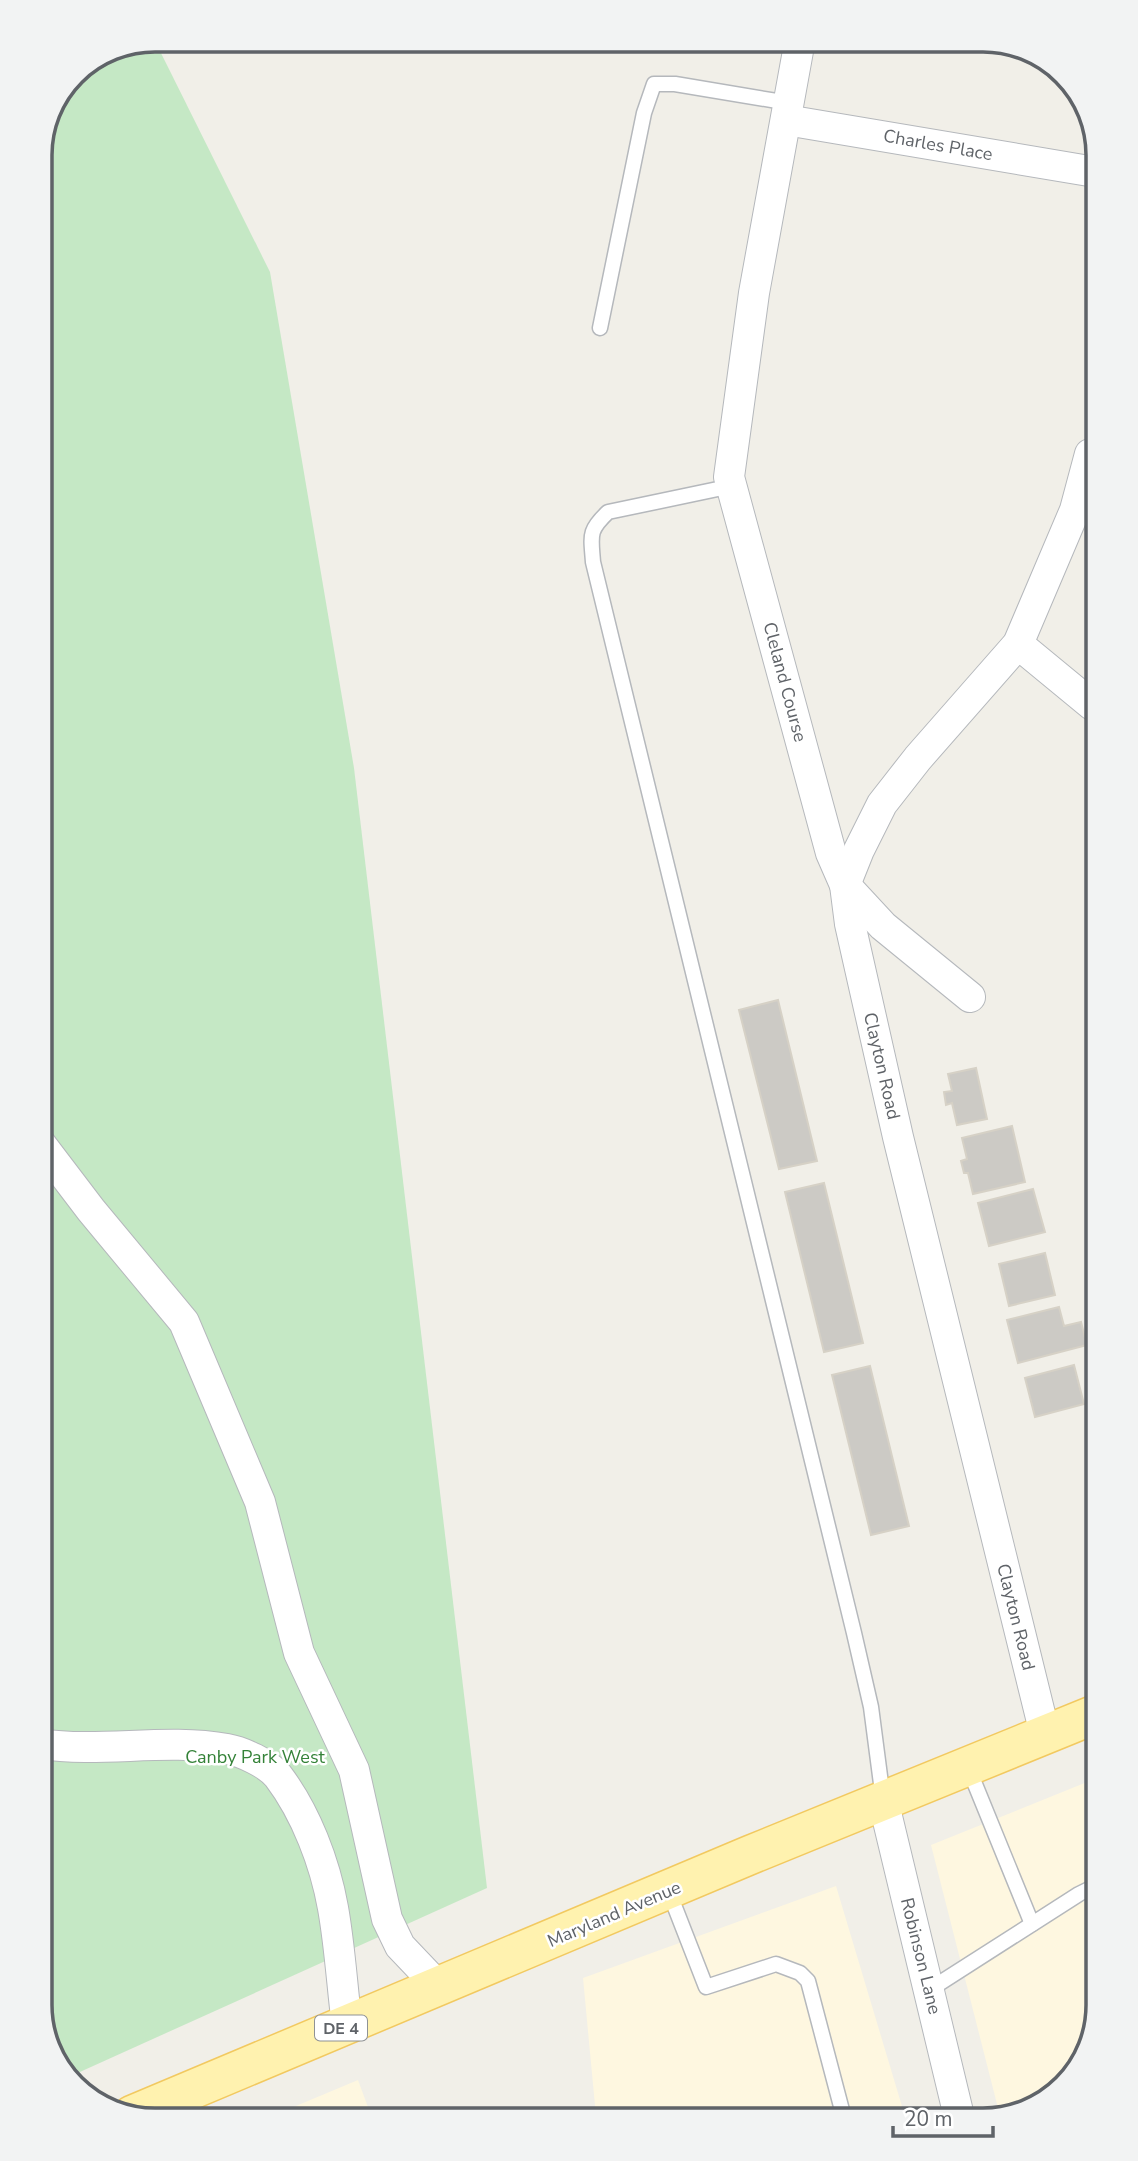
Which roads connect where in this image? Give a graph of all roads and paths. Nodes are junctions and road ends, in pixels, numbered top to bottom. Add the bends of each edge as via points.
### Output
1 (798, 53) edge
2 (788, 111) junction
3 (1086, 170) edge
4 (600, 328) dead end
5 (1086, 469) edge
6 (730, 481) junction
7 (1018, 644) junction
8 (1086, 700) edge
9 (845, 885) junction
10 (970, 997) dead end
11 (52, 1160) edge
12 (1086, 1718) edge
13 (1045, 1734) junction
14 (52, 1746) edge
15 (968, 1766) junction
16 (883, 1800) junction
17 (668, 1890) junction
18 (1086, 1892) edge
19 (1032, 1924) junction
20 (439, 1987) junction
21 (929, 1990) junction
22 (347, 2025) junction
23 (149, 2108) edge
24 (841, 2108) edge
25 (957, 2108) edge

1 - 2 street
2 - 3 street, Charles Place
2 - 4 lane, Charles Place via 675,84 654,84
2 - 6 street via 754,293
5 - 7 street, Clayton Road via 1075,510
6 - 9 street, Cleland Course via 831,853
6 - 16 lane via 608,512 594,526 593,562 854,1633 871,1707
7 - 8 street
7 - 9 street, Clayton Road via 882,804
9 - 10 street via 883,926
9 - 13 street, Clayton Road via 898,1137
11 - 20 street via 184,1322 260,1502 299,1653 354,1770 387,1919 400,1946
12 - 13 main road, Maryland Avenue / DE 4
13 - 15 main road, Maryland Avenue / DE 4
14 - 22 street via 228,1749 251,1757 276,1774 300,1812 321,1861 333,1907
15 - 16 main road, Maryland Avenue / DE 4
15 - 19 lane
16 - 17 main road, Maryland Avenue / DE 4
16 - 21 street, Robinson Lane
17 - 20 main road, Maryland Avenue / DE 4
17 - 24 lane via 706,1987 776,1964 808,1981
18 - 19 lane
19 - 21 lane
20 - 22 main road, Maryland Avenue / DE 4
21 - 25 street, Robinson Lane
22 - 23 main road, Maryland Avenue / DE 4

